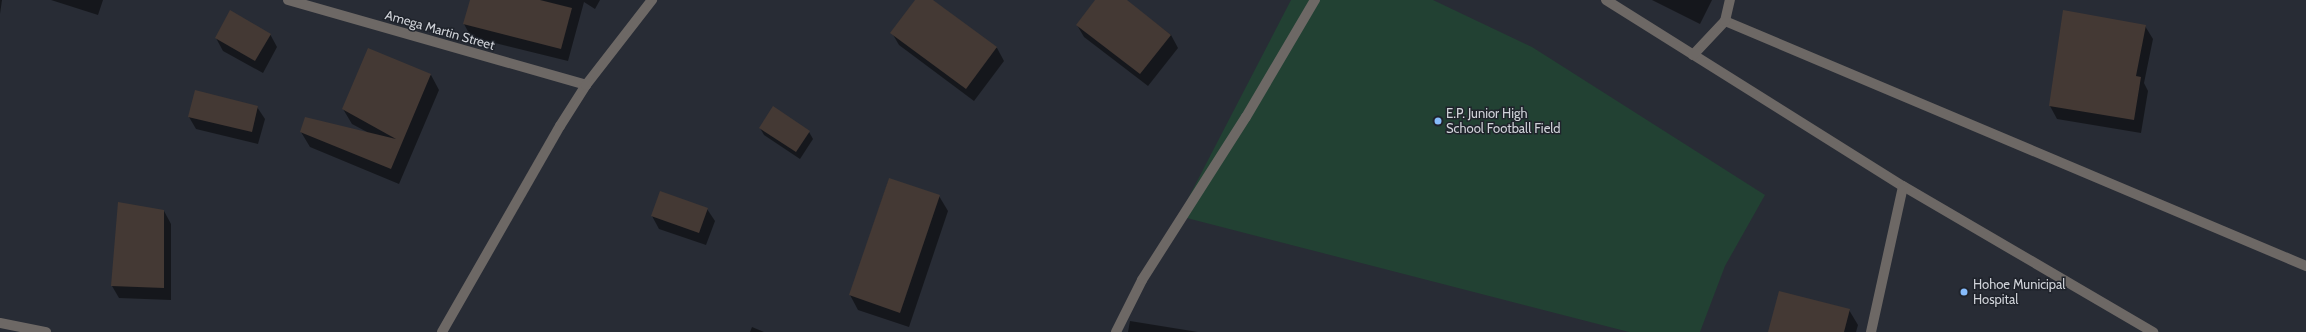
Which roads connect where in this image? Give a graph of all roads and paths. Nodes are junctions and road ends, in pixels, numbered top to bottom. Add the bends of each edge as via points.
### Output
1 (288, 0) edge
2 (652, 0) edge
3 (1314, 0) edge
4 (1606, 0) edge
5 (1730, 0) edge
6 (1725, 21) junction
7 (1692, 56) junction
8 (586, 85) junction
9 (1903, 186) junction
10 (2306, 266) edge
11 (0, 323) edge
12 (46, 332) edge
13 (442, 332) edge
14 (1116, 332) edge
15 (1871, 332) edge
16 (2152, 332) edge

1 - 8 street, Amega Martin Street
2 - 8 street
3 - 14 street via 1246,117 1142,280
4 - 7 street
5 - 6 street
6 - 7 street
6 - 10 street
7 - 9 street
8 - 13 street via 474,273
9 - 15 street
9 - 16 street
11 - 12 street

